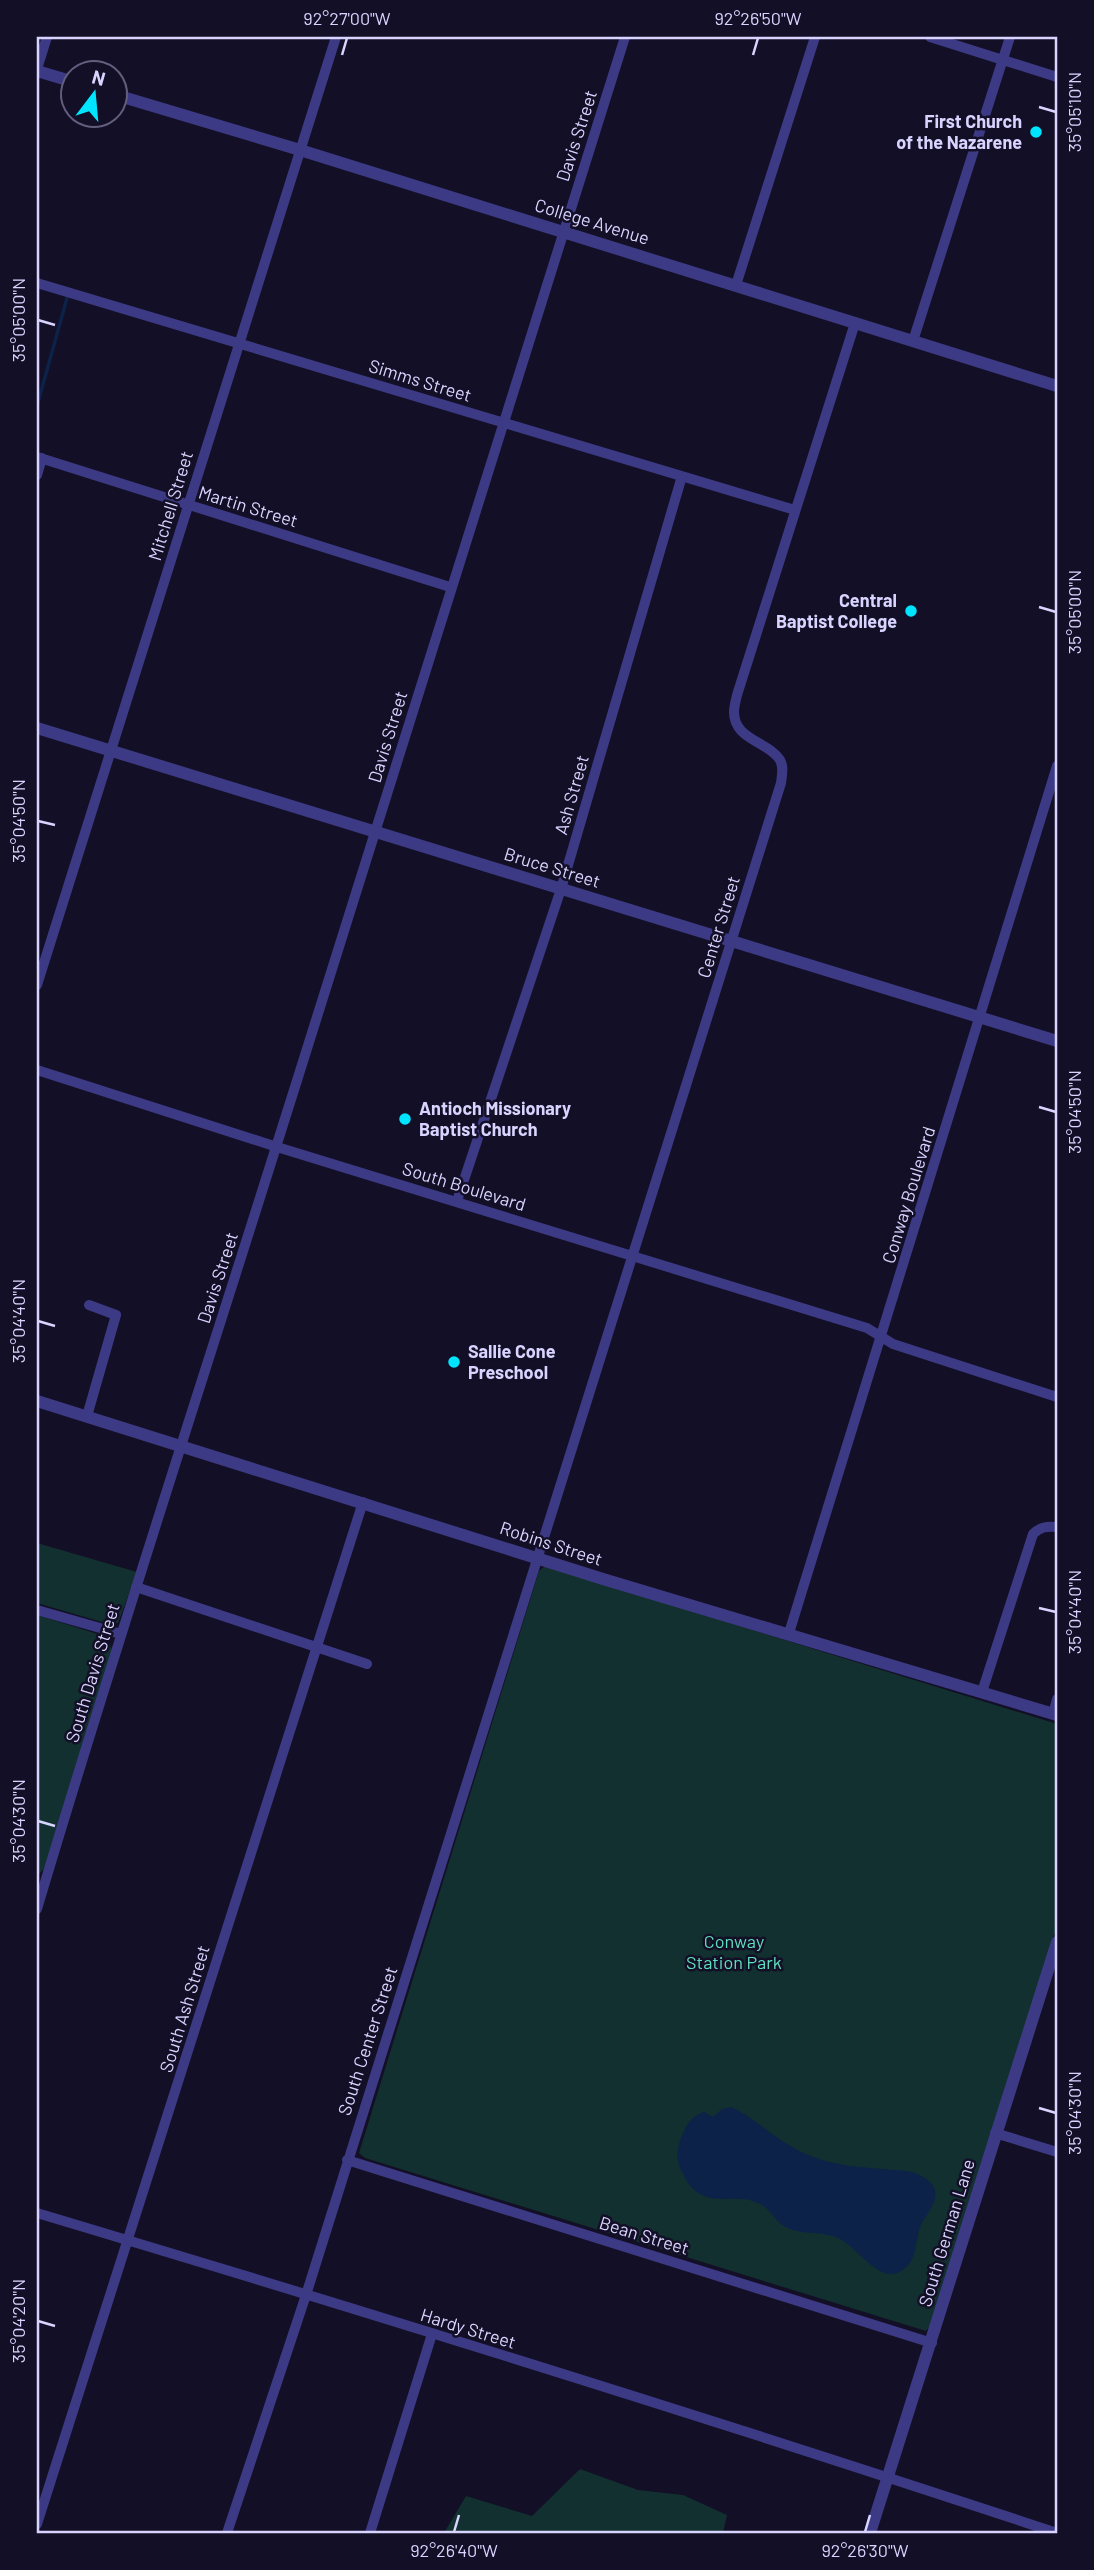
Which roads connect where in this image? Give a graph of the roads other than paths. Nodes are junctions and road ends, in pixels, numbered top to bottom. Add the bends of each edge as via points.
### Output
1 (47, 37) edge
2 (336, 37) edge
3 (625, 37) edge
4 (815, 37) edge
5 (930, 37) edge
6 (1010, 37) edge
7 (1003, 59) junction
8 (37, 70) edge
9 (1057, 76) edge
10 (60, 77) edge
11 (130, 98) edge
12 (300, 149) junction
13 (563, 231) junction
14 (37, 283) edge
15 (736, 285) junction
16 (855, 323) junction
17 (913, 341) junction
18 (239, 344) junction
19 (1057, 386) edge
20 (503, 423) junction
21 (39, 457) edge
22 (37, 475) edge
23 (682, 476) junction
24 (188, 505) junction
25 (795, 510) junction
26 (450, 587) junction
27 (37, 728) edge
28 (111, 751) junction
29 (1057, 766) edge
30 (375, 832) junction
31 (561, 889) junction
32 (731, 941) junction
33 (37, 985) edge
34 (981, 1018) junction
35 (1057, 1041) edge
36 (37, 1070) edge
37 (276, 1147) junction
38 (457, 1201) junction
39 (632, 1255) junction
40 (89, 1305) dead end
41 (881, 1337) junction
42 (1057, 1397) edge
43 (37, 1401) edge
44 (87, 1416) junction
45 (181, 1447) junction
46 (363, 1502) junction
47 (1057, 1527) edge
48 (539, 1559) junction
49 (136, 1587) junction
50 (37, 1610) edge
51 (789, 1633) junction
52 (121, 1634) junction
53 (317, 1648) junction
54 (367, 1664) dead end
55 (982, 1692) junction
56 (1057, 1699) edge
57 (1055, 1715) edge
58 (40, 1886) edge
59 (37, 1909) edge
60 (1057, 1942) edge
61 (995, 2133) junction
62 (1057, 2152) edge
63 (347, 2160) junction
64 (37, 2213) edge
65 (129, 2241) junction
66 (306, 2295) junction
67 (432, 2334) junction
68 (932, 2343) junction
69 (888, 2477) junction
70 (37, 2525) edge
71 (227, 2533) edge
72 (370, 2533) edge
73 (870, 2533) edge
74 (1057, 2533) edge

1 - 8 street
2 - 12 street, Mitchell Street
3 - 13 street, Davis Street
4 - 15 street
5 - 7 street
6 - 7 street
7 - 9 street
7 - 17 street
8 - 10 street
11 - 12 street, College Avenue
12 - 13 street, College Avenue
12 - 18 street, Mitchell Street
13 - 15 street, College Avenue
13 - 20 street, Davis Street
14 - 18 street, Simms Street
15 - 16 street, College Avenue
16 - 17 street, College Avenue
16 - 25 street, Center Street
17 - 19 street, College Avenue
18 - 20 street, Simms Street
18 - 24 street, Mitchell Street
20 - 23 street, Simms Street
20 - 26 street, Davis Street
21 - 22 street
21 - 24 street, Martin Street
23 - 25 street, Simms Street
23 - 31 street, Ash Street
24 - 26 street, Martin Street
24 - 28 street, Mitchell Street
25 - 32 street, Center Street via 734,712 745,734 780,760 783,771
26 - 30 street, Davis Street
27 - 28 street, Bruce Street
28 - 30 street, Bruce Street
28 - 33 street, Mitchell Street
29 - 34 street, Conway Boulevard
30 - 31 street, Bruce Street
30 - 37 street, Davis Street
31 - 32 street, Bruce Street
31 - 38 street, Ash Street
32 - 34 street, Bruce Street
32 - 39 street, Center Street
34 - 35 street, Bruce Street
34 - 41 street, Conway Boulevard
36 - 37 street, South Boulevard
37 - 38 street, South Boulevard
37 - 45 street, Davis Street
38 - 39 street, South Boulevard
39 - 41 street, South Boulevard via 867,1328
39 - 48 street, Center Street
40 - 44 street via 116,1315
41 - 42 street, South Boulevard
41 - 51 street, Conway Boulevard
43 - 44 street, Robins Street
44 - 45 street, Robins Street
45 - 46 street, Robins Street
45 - 49 street, South Davis Street
46 - 48 street, Robins Street
46 - 53 street, South Ash Street
47 - 55 street via 1046,1526 1033,1534
48 - 51 street, Robins Street
48 - 63 street, South Center Street
49 - 52 street, South Davis Street
49 - 53 street
50 - 52 street
51 - 55 street, Robins Street
52 - 58 street, South Davis Street
53 - 54 street
53 - 65 street, South Ash Street
55 - 57 street, Robins Street
56 - 57 street
58 - 59 street, South Davis Street
60 - 61 street, South German Lane
61 - 62 street
61 - 68 street, South German Lane
63 - 66 street, South Center Street
63 - 68 street, Bean Street
64 - 65 street, Hardy Street
65 - 66 street, Hardy Street
65 - 70 street, South Ash Street
66 - 67 street, Hardy Street
66 - 71 street, South Center Street
67 - 69 street, Hardy Street
67 - 72 street
68 - 69 street, South German Lane
69 - 73 street, South German Lane
69 - 74 street, Hardy Street

